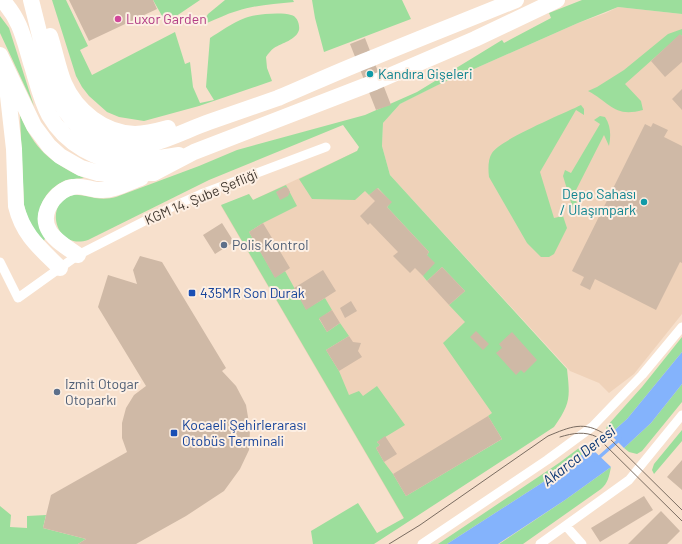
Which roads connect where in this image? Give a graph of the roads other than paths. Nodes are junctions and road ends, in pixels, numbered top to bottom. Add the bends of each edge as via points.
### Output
1 (2, 0) edge
2 (31, 0) edge
3 (40, 0) edge
4 (516, 0) edge
5 (557, 0) edge
6 (2, 60) edge
7 (207, 123) junction
8 (326, 146) dead end
9 (194, 152) junction
10 (154, 173) junction
11 (78, 255) junction
12 (0, 262) edge
13 (60, 268) junction
14 (682, 327) edge
15 (682, 415) edge
16 (566, 526) junction
17 (422, 544) edge
18 (540, 544) edge
19 (582, 544) edge

1 - 9 highway via 21,28 47,110 62,133 74,143 100,157 122,162
2 - 7 highway via 58,99 65,112 87,133 111,145 136,147 175,136
3 - 7 highway via 65,84 92,119 115,131 136,134 179,125
4 - 7 highway via 277,98
5 - 9 highway via 475,40 375,82
6 - 10 highway via 34,126 60,156 81,168 98,173
6 - 13 highway via 14,149 18,216 29,236
8 - 11 street, KGM 14. Şube Şefliği via 195,197
9 - 10 highway
10 - 11 highway via 111,189 72,187 55,197 47,211 47,226 56,240
11 - 13 street, KGM 14. Şube Şefliği
12 - 13 street, KGM 14. Şube Şefliği via 18,298
14 - 17 street via 642,375 594,425 547,460
15 - 16 street via 630,480
16 - 18 street
16 - 19 street

